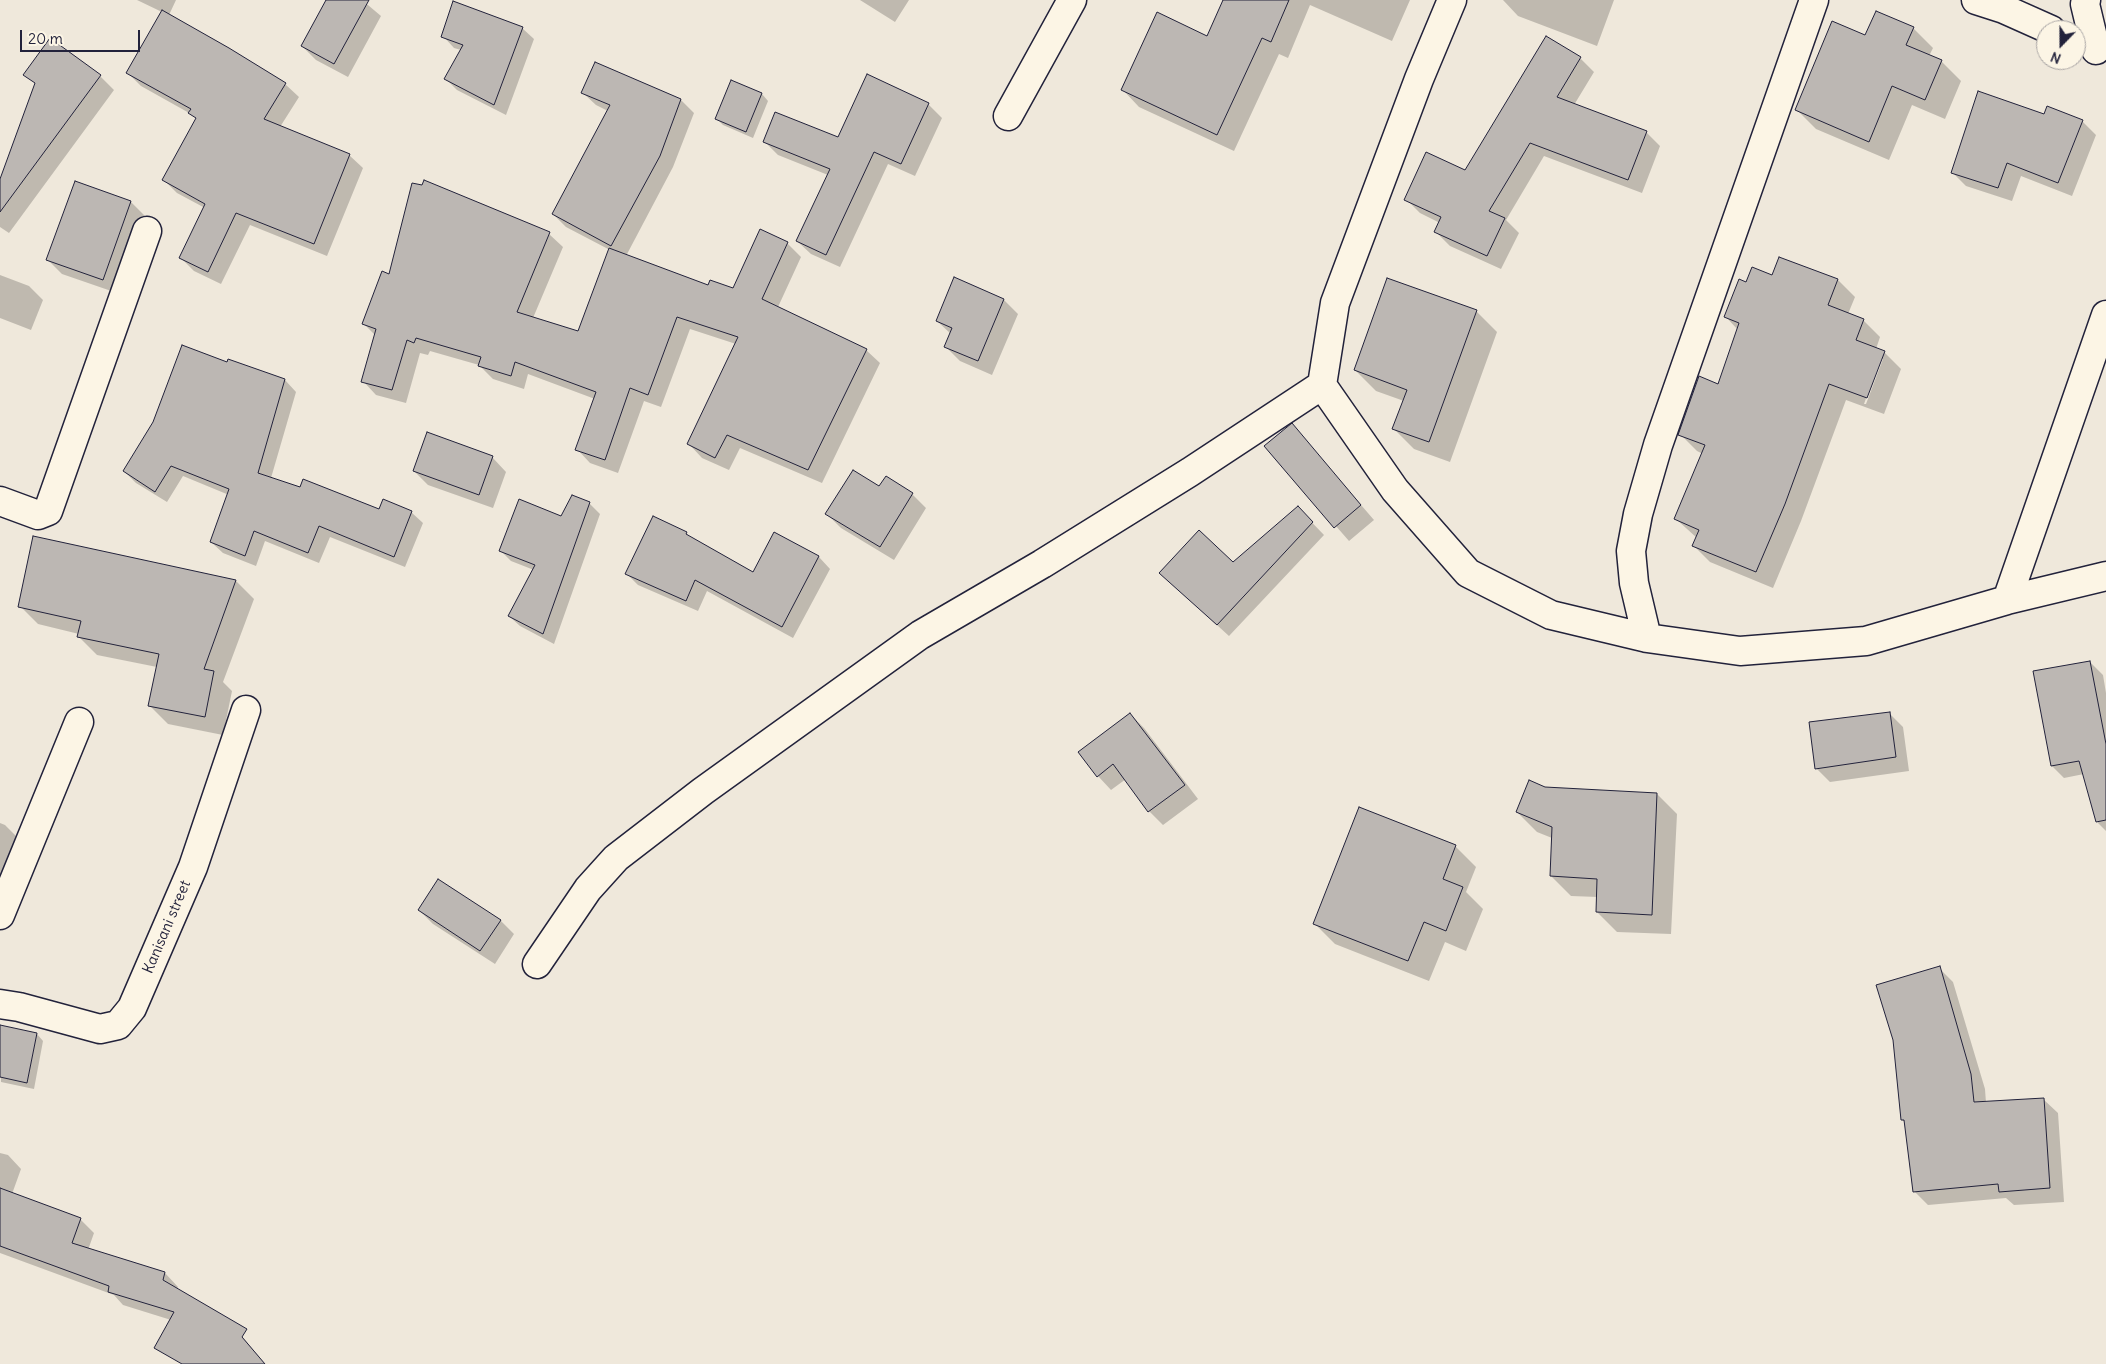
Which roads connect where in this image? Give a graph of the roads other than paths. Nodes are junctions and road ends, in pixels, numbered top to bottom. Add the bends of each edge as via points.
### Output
1 (1072, 0) edge
2 (1452, 0) edge
3 (1814, 0) edge
4 (1976, 0) edge
5 (2086, 0) edge
6 (2036, 24) edge
7 (2093, 49) edge
8 (1008, 116) dead end
9 (147, 231) dead end
10 (2106, 315) edge
11 (1322, 385) junction
12 (0, 501) edge
13 (2106, 576) edge
14 (2007, 600) junction
15 (1647, 638) junction
16 (246, 710) dead end
17 (79, 722) dead end
18 (0, 915) edge
19 (537, 964) dead end
20 (0, 1004) edge

1 - 8 street
2 - 11 street via 1334,303
3 - 15 street via 1658,445 1638,514 1631,551 1634,583
4 - 6 street
5 - 7 street
9 - 12 street via 48,511 38,515
10 - 14 street
11 - 15 street via 1395,490 1468,573 1551,615
11 - 19 street via 1165,488 920,635 703,791 616,858 588,889
13 - 14 street
14 - 15 street via 1866,640 1740,651
16 - 20 street, Kanisani street via 193,867 132,1008 118,1025 100,1029
17 - 18 street

